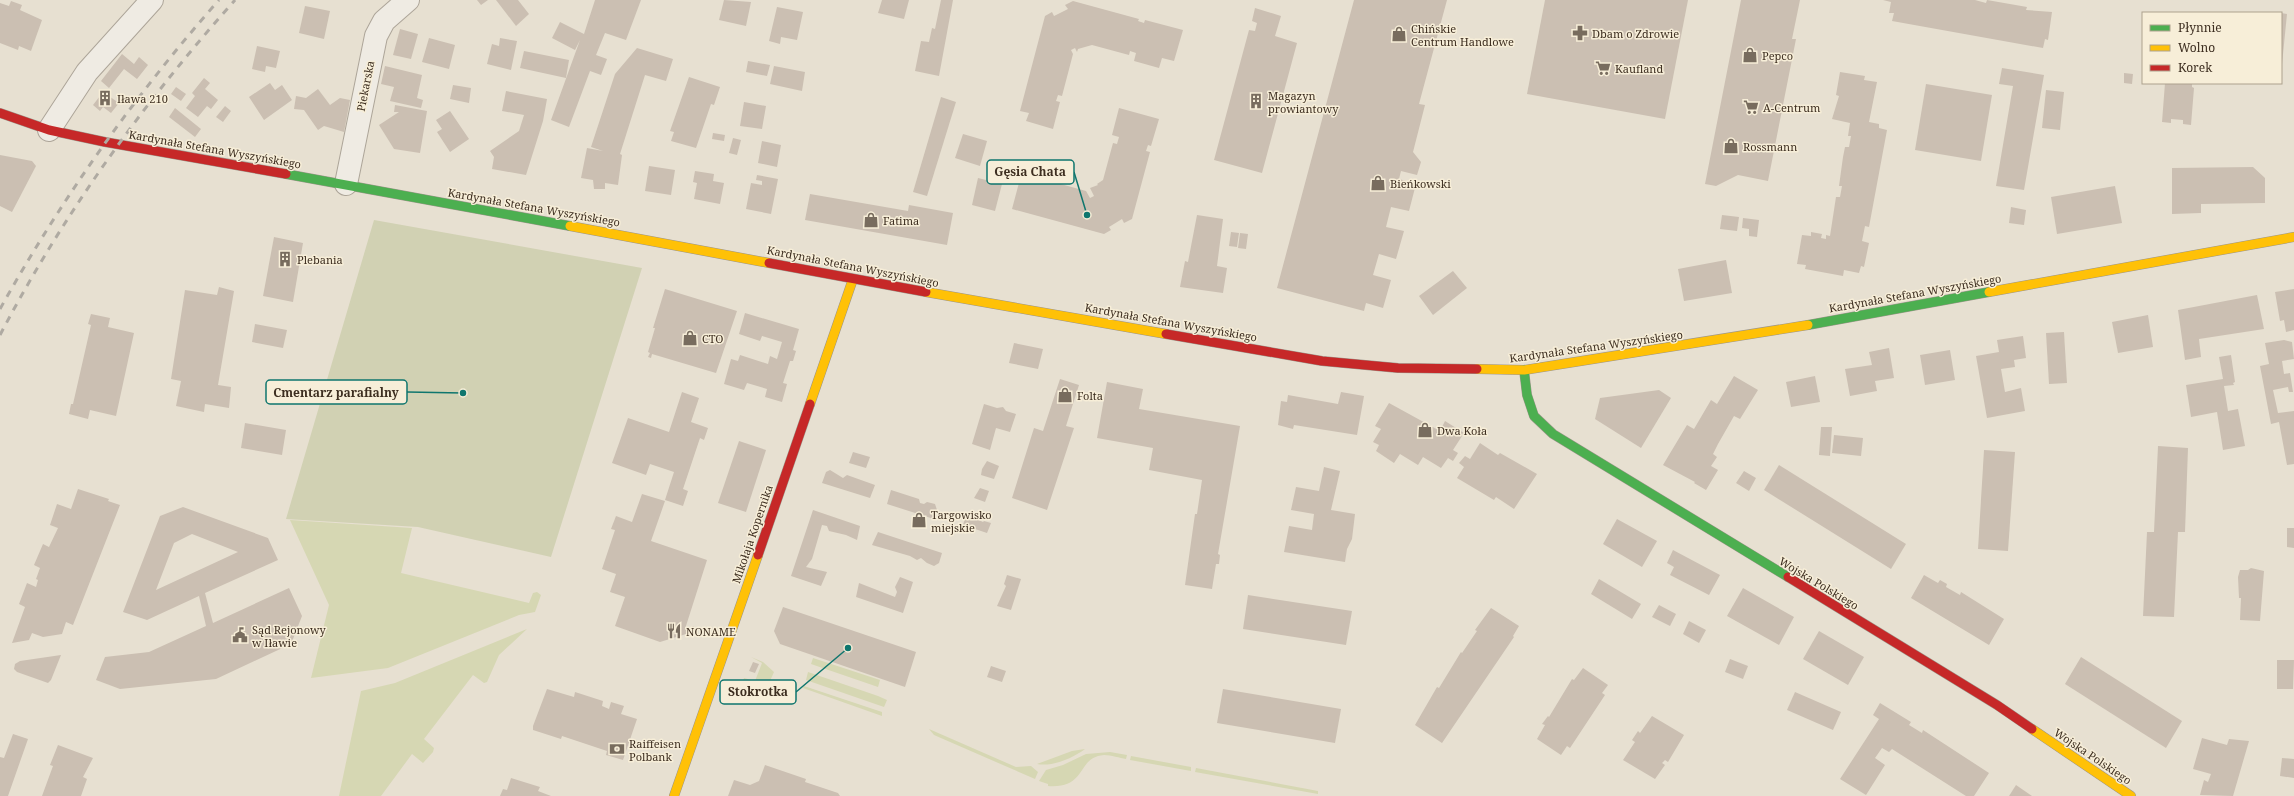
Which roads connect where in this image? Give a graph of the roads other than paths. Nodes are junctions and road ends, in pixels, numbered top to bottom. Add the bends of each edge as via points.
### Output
1 (152, 0) edge
2 (408, 0) edge
3 (0, 113) edge
4 (49, 130) junction
5 (346, 184) junction
6 (2294, 237) edge
7 (853, 279) junction
8 (1524, 370) junction
9 (674, 796) edge
10 (2131, 796) edge

1 - 4 street via 86,72
2 - 5 street, Piekarska via 384,21 376,36
3 - 4 street, Kardynała Stefana Wyszyńskiego
4 - 5 street, Kardynała Stefana Wyszyńskiego
5 - 7 street, Kardynała Stefana Wyszyńskiego
6 - 8 street, Kardynała Stefana Wyszyńskiego via 1794,327
7 - 8 street, Kardynała Stefana Wyszyńskiego via 1322,360 1398,368
7 - 9 street, Mikołaja Kopernika
8 - 10 street, Wojska Polskiego via 1527,395 1534,416 1553,434 1997,705

